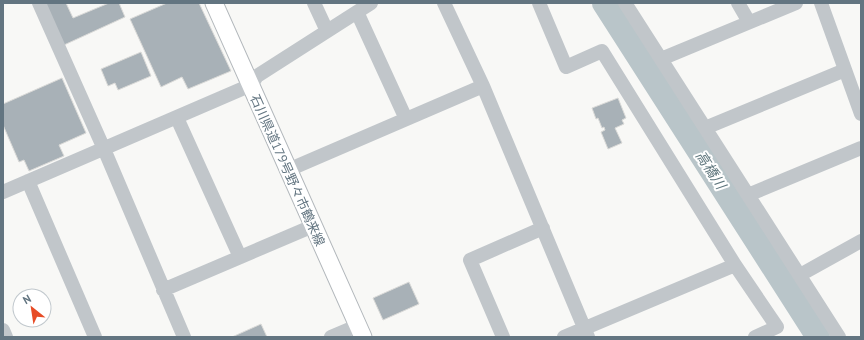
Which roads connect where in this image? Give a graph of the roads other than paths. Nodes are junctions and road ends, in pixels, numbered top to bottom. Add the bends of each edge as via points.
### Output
1 (39, 3) edge
2 (214, 3) edge
3 (314, 3) edge
4 (371, 3) edge
5 (444, 3) edge
6 (539, 3) edge
7 (625, 3) edge
8 (738, 3) edge
9 (796, 3) edge
10 (821, 3) edge
11 (357, 12) junction
12 (749, 22) junction
13 (327, 31) junction
14 (661, 59) junction
15 (845, 70) junction
16 (251, 85) junction
17 (483, 86) junction
18 (861, 114) edge
19 (177, 118) junction
20 (406, 119) junction
21 (705, 128) junction
22 (861, 148) edge
23 (104, 150) junction
24 (288, 170) junction
25 (28, 182) junction
26 (3, 192) edge
27 (748, 195) junction
28 (313, 226) junction
29 (543, 228) junction
30 (861, 241) edge
31 (240, 257) junction
32 (735, 265) junction
33 (800, 276) junction
34 (163, 290) junction
35 (3, 330) edge
36 (360, 331) edge
37 (586, 333) edge
38 (6, 337) edge
39 (95, 337) edge
40 (184, 337) edge
41 (331, 337) edge
42 (503, 337) edge
43 (564, 337) edge
44 (755, 337) edge
45 (839, 337) edge

1 - 23 street
2 - 16 main road, 石川県道179号野々市鶴来線
3 - 13 street
4 - 11 street
5 - 17 street
6 - 32 street via 566,67 602,51
7 - 14 street
8 - 12 street
9 - 12 street
10 - 15 street
11 - 13 street
11 - 20 street
12 - 14 street
13 - 16 street via 257,76
14 - 21 street
15 - 18 street
15 - 21 street
16 - 19 street
16 - 24 main road, 石川県道179号野々市鶴来線
17 - 20 street
17 - 29 street
19 - 23 street
19 - 31 street
20 - 24 street
21 - 27 street
22 - 27 street
23 - 25 street
23 - 34 street
24 - 28 main road, 石川県道179号野々市鶴来線
25 - 26 street
25 - 39 street
27 - 33 street
28 - 31 street
28 - 36 main road, 石川県道179号野々市鶴来線
29 - 37 street
29 - 42 street via 470,260
30 - 33 street
31 - 34 street
32 - 37 street
32 - 44 street via 777,327
33 - 45 street
34 - 40 street
35 - 38 street
36 - 41 street
37 - 43 street

